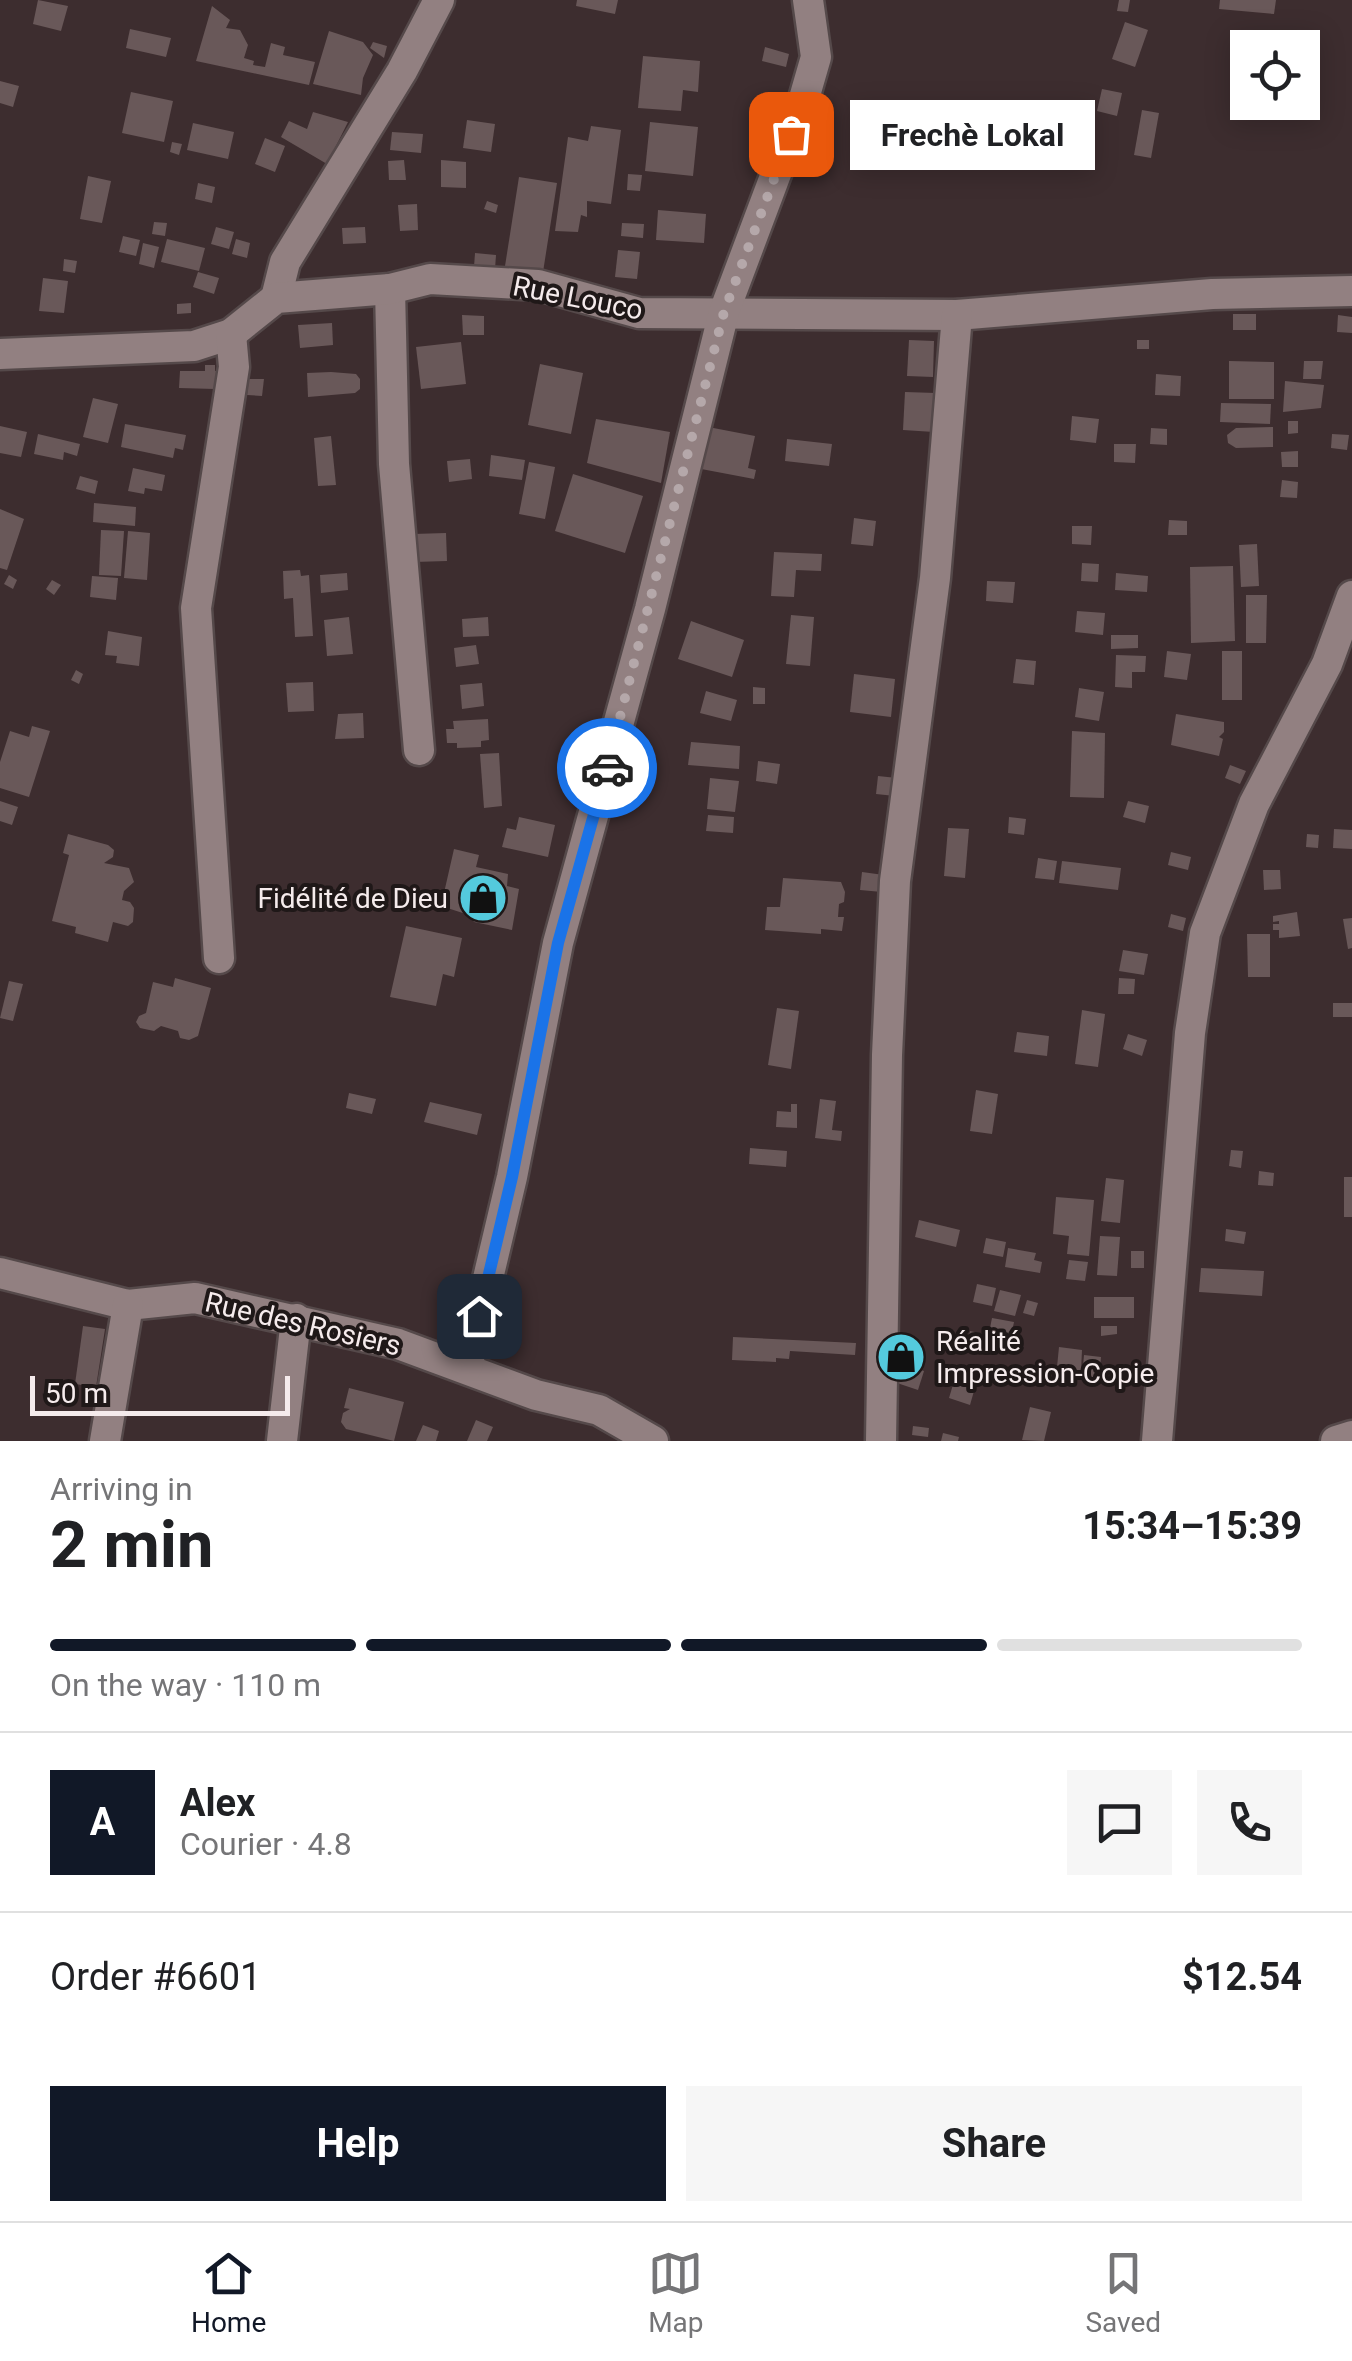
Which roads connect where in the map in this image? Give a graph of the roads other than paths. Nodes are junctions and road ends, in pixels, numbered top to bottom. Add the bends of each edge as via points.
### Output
1 (438, 0) edge
2 (808, 0) edge
3 (390, 288) junction
4 (1352, 291) edge
5 (276, 298) junction
6 (724, 312) junction
7 (956, 316) junction
8 (231, 334) junction
9 (0, 354) edge
10 (1352, 596) edge
11 (419, 750) dead end
12 (219, 958) dead end
13 (0, 1273) edge
14 (128, 1305) junction
15 (296, 1319) junction
16 (467, 1368) junction
17 (1352, 1436) edge
18 (105, 1441) edge
19 (282, 1441) edge
20 (652, 1441) edge
21 (881, 1441) edge
22 (1157, 1441) edge
23 (1336, 1441) edge

1 - 5 street via 285,262
2 - 6 street via 816,57
3 - 5 street, Rue Louco
3 - 6 street, Rue Louco via 430,279 538,284 639,313
3 - 11 street via 394,464
4 - 7 street, Rue Louco via 1212,294
5 - 8 street
6 - 7 street, Rue Louco
6 - 16 street via 558,943
7 - 21 street via 935,578 896,881
8 - 9 street via 194,346
8 - 12 street via 234,367 196,608
10 - 22 street via 1327,664 1246,822 1205,932 1190,1033
13 - 14 street, Rue des Rosiers
14 - 15 street, Rue des Rosiers via 195,1298
14 - 18 street
15 - 16 street, Rue des Rosiers
15 - 19 street
16 - 20 street, Rue des Rosiers via 599,1410
17 - 23 street

